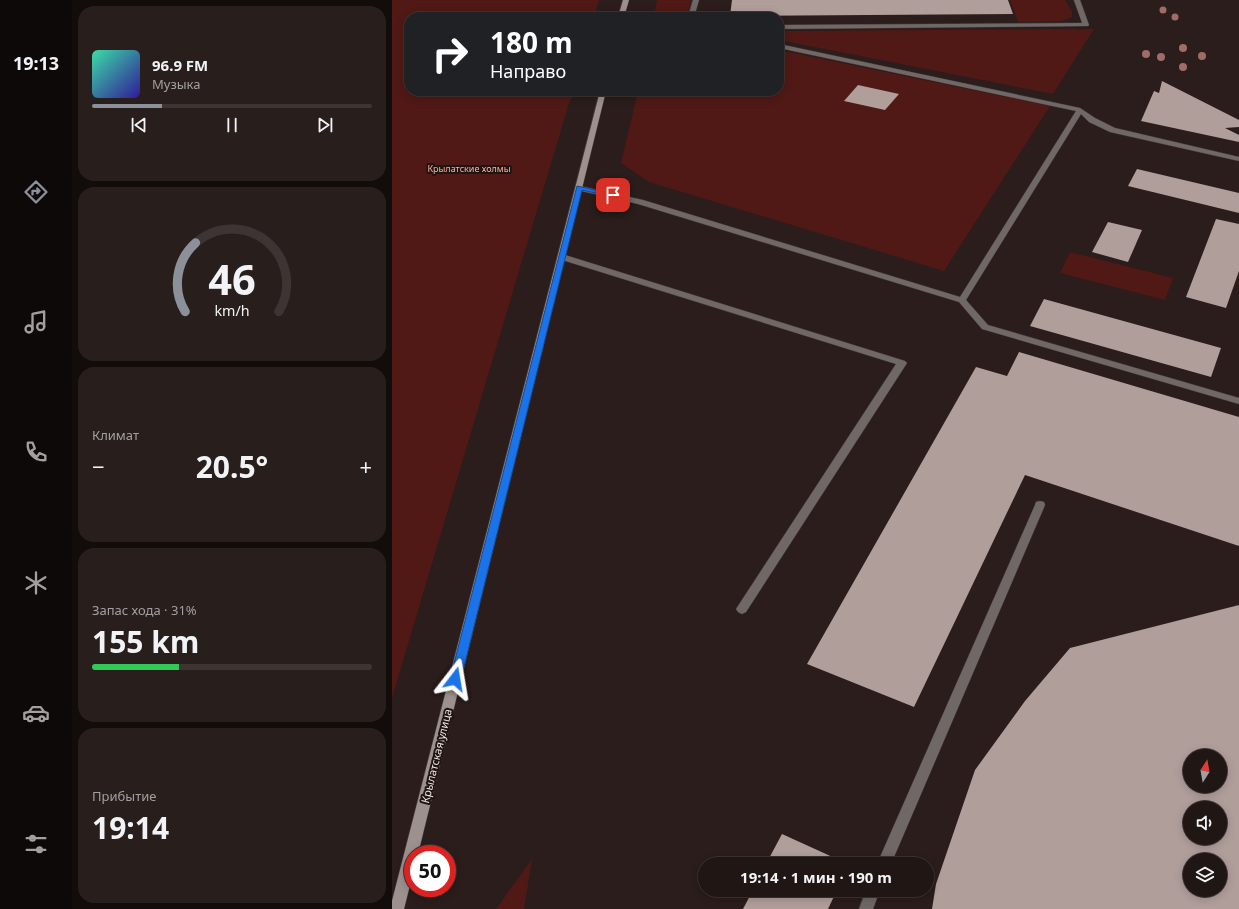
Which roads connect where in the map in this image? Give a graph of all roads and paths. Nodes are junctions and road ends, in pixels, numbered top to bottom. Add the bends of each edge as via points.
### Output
1 (626, 0) edge
2 (696, 0) edge
3 (1077, 0) edge
4 (622, 12) edge
5 (692, 12) edge
6 (784, 28) edge
7 (784, 47) edge
8 (602, 96) edge
9 (1080, 110) junction
10 (1239, 159) edge
11 (580, 188) junction
12 (562, 257) junction
13 (962, 300) junction
14 (1239, 401) edge
15 (1040, 505) dead end
16 (742, 609) dead end
17 (887, 857) edge
18 (870, 897) edge
19 (397, 909) edge
20 (866, 909) edge

1 - 4 main road
2 - 5 lane
3 - 6 lane via 1086,25
7 - 9 lane
8 - 11 main road, Крылатская улица
9 - 10 lane via 1092,120 1113,130
9 - 13 lane
11 - 12 main road, Крылатская улица
11 - 13 lane via 640,202
12 - 16 lane via 902,363
12 - 19 main road, Крылатская улица
13 - 14 lane via 985,327
15 - 17 lane
18 - 20 lane

